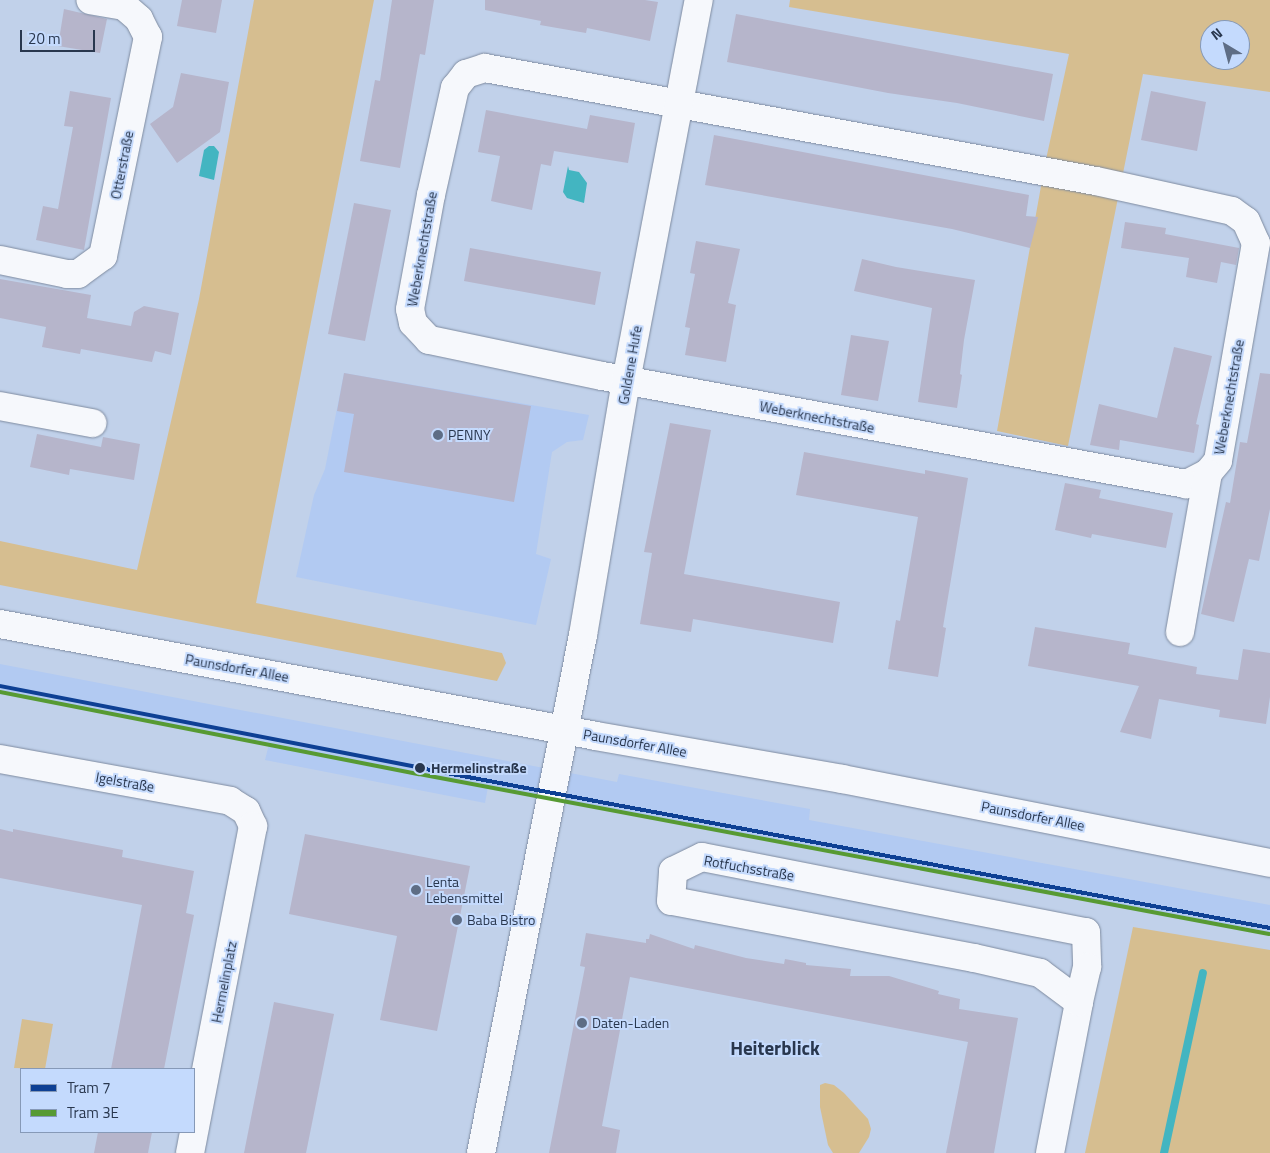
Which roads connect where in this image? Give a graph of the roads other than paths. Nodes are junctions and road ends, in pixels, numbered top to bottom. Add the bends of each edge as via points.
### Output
1 (91, 0) edge
2 (699, 0) edge
3 (678, 105) junction
4 (0, 260) edge
5 (626, 381) junction
6 (0, 406) edge
7 (92, 423) dead end
8 (1208, 473) junction
9 (0, 624) edge
10 (1180, 632) dead end
11 (563, 730) junction
12 (0, 759) edge
13 (246, 811) joint
14 (1270, 863) edge
15 (1079, 1002) junction
16 (195, 1127) edge
17 (194, 1133) edge
18 (190, 1153) edge
19 (481, 1153) edge
20 (1050, 1153) edge

1 - 4 street, Otterstraße via 124,6 138,19 148,37 104,256 78,274
2 - 3 street, Goldene Hufe
3 - 5 street, Goldene Hufe
3 - 5 street, Weberknechtstraße via 486,68 466,74 455,88 431,195 410,309 413,323 421,333 429,340
3 - 8 street, Weberknechtstraße via 1096,181 1232,211 1246,221 1256,242 1218,461
5 - 8 street, Weberknechtstraße via 1186,484
5 - 11 street, Goldene Hufe via 583,635
6 - 7 street
8 - 10 street
9 - 11 street, Paunsdorfer Allee
11 - 14 street, Paunsdorfer Allee via 860,783
11 - 19 street
12 - 13 street, Igelstraße via 230,801
13 - 16 street, Hermelinplatz via 253,826
15 - 15 street, Rotfuchsstraße via 1040,973 671,901 674,871 702,857 1086,932 1087,966
15 - 20 street, Rotfuchsstraße
17 - 18 street, Hermelinplatz

